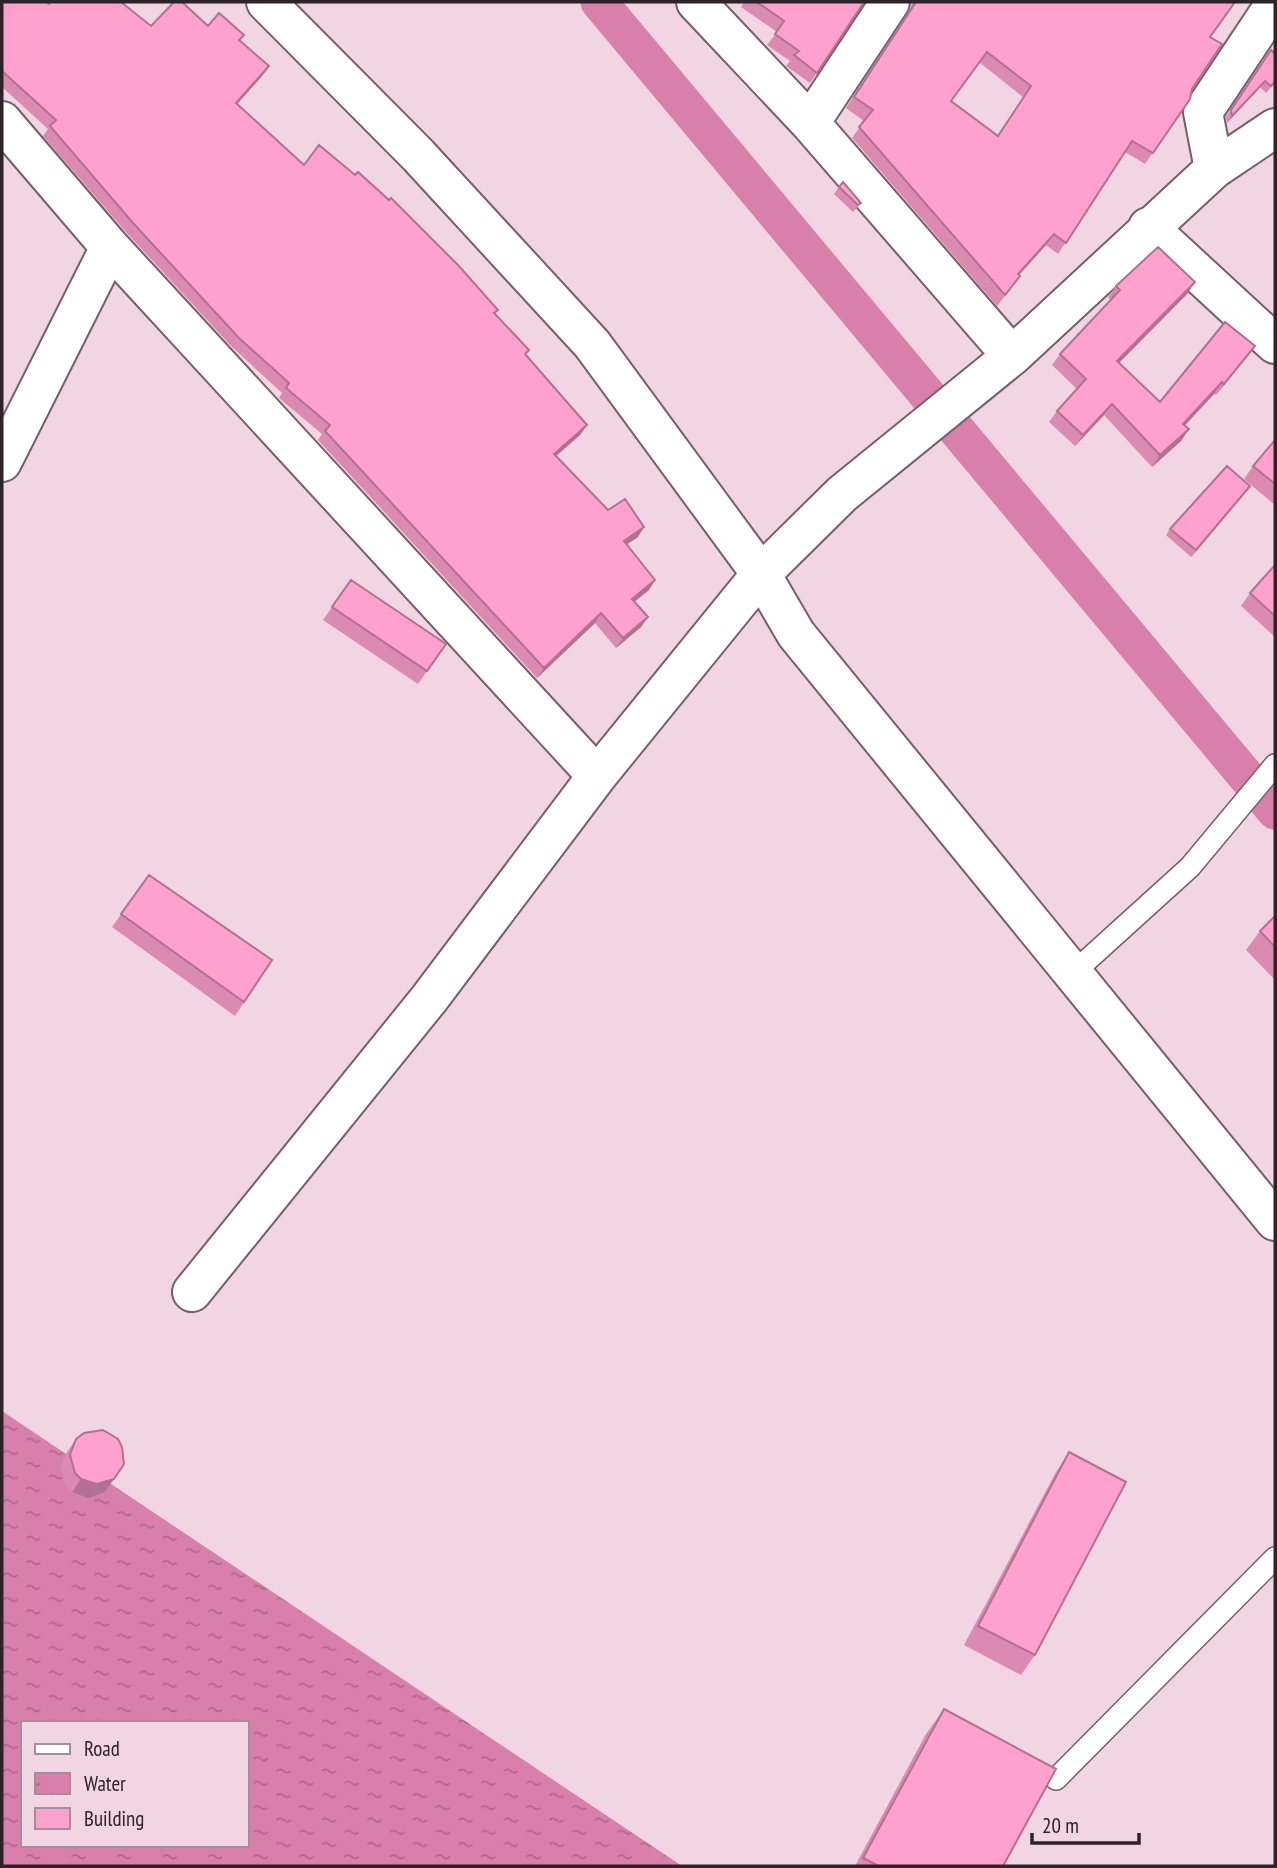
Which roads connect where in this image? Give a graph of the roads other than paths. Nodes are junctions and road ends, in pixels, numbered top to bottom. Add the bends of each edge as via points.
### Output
1 (266, 2) edge
2 (696, 2) edge
3 (890, 2) edge
4 (1275, 4) edge
5 (2, 121) edge
6 (810, 123) junction
7 (1275, 128) edge
8 (1214, 169) junction
9 (1148, 227) junction
10 (110, 247) junction
11 (1275, 344) edge
12 (1012, 356) junction
13 (2, 462) edge
14 (761, 574) junction
15 (1275, 765) edge
16 (597, 776) junction
17 (1073, 973) junction
18 (1275, 1222) edge
19 (192, 1293) dead end
20 (1275, 1558) edge
21 (1056, 1779) dead end

1 - 14 street via 418,155 593,344
2 - 6 street
3 - 6 street
4 - 8 street via 1203,112
5 - 10 street
6 - 12 street
7 - 8 street
8 - 9 street
9 - 11 street
9 - 12 street
10 - 13 street
10 - 16 street
12 - 14 street via 842,494
14 - 16 street
14 - 17 street via 796,634
15 - 17 lane via 1190,867
16 - 19 street via 429,999
17 - 18 street
20 - 21 lane

